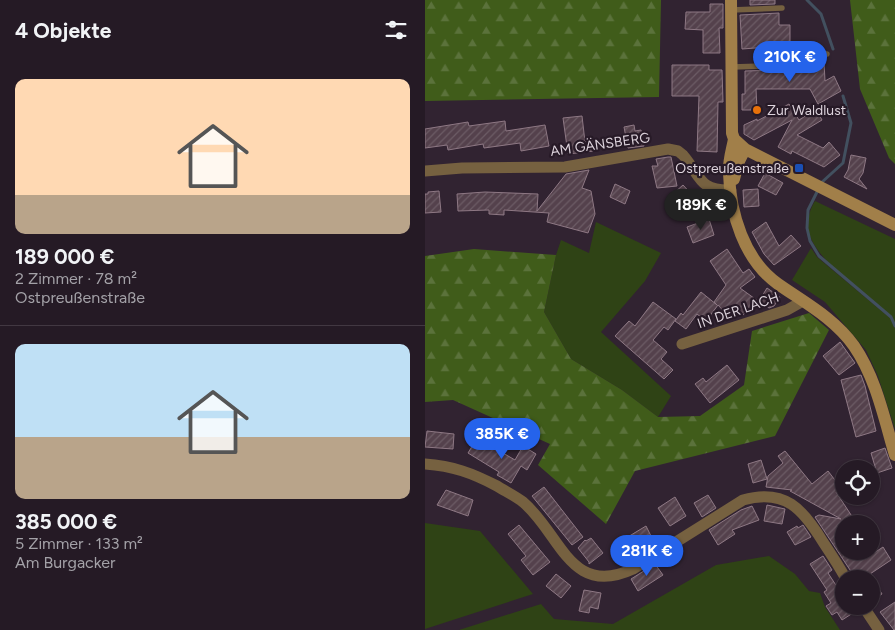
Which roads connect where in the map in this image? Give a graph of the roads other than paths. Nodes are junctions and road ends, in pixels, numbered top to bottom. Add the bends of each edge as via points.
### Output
1 (731, 5) edge
2 (782, 8) dead end
3 (827, 54) dead end
4 (732, 67) junction
5 (734, 139) junction
6 (745, 149) junction
7 (425, 171) edge
8 (731, 190) junction
9 (895, 225) edge
10 (803, 301) junction
11 (681, 344) dead end
12 (895, 455) edge
13 (425, 464) edge
14 (840, 570) edge
15 (869, 615) edge
16 (879, 630) edge

1 - 2 lane
1 - 4 street
3 - 4 lane via 801,52 801,65
4 - 5 street
5 - 6 street
5 - 8 street via 729,166
6 - 8 street
6 - 9 street
7 - 8 street, AM GÄNSBERG via 565,167 667,149 683,155 707,187
8 - 10 street via 737,225 753,257 776,283
10 - 11 street, IN DER LACH via 787,310
10 - 12 street via 832,322 861,357 873,383
13 - 14 street via 476,475 522,501 577,567 597,576 620,575 633,569 743,500 769,496 793,504 803,513
15 - 16 street

